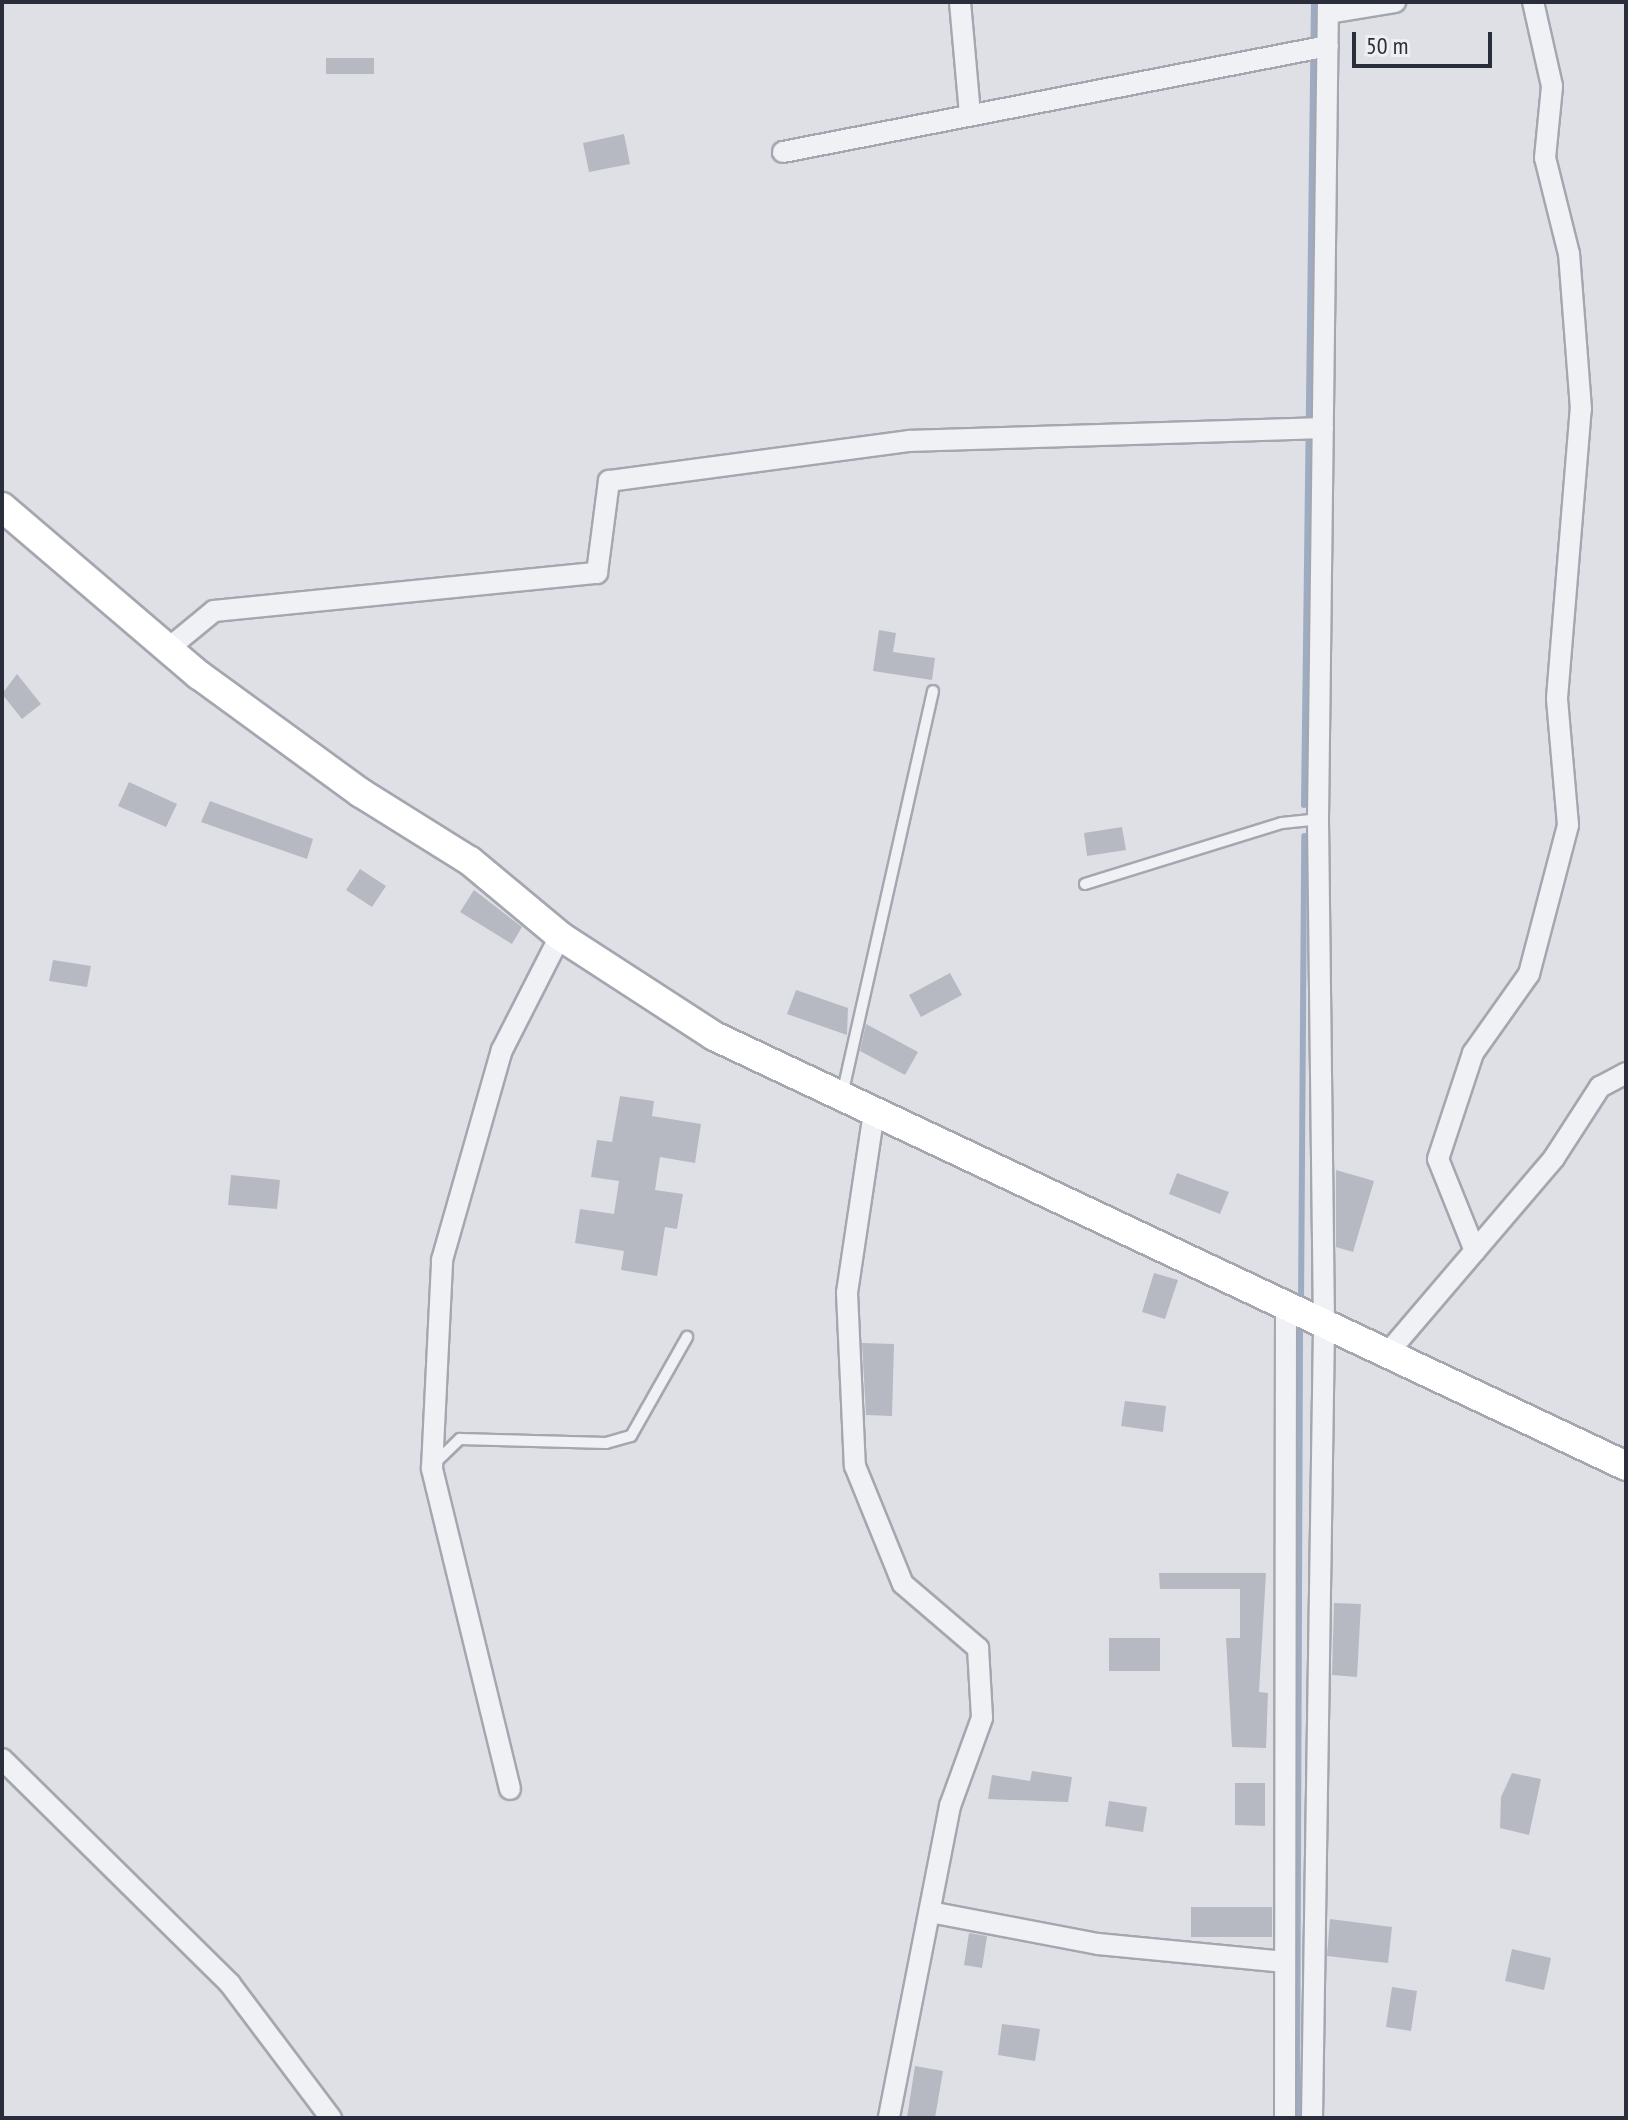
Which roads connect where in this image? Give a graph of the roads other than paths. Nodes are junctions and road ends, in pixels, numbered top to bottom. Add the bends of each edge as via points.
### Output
1 (960, 2) edge
2 (1395, 2) edge
3 (1533, 2) edge
4 (1328, 7) edge
5 (1318, 48) junction
6 (970, 114) junction
7 (783, 152) dead end
8 (1314, 427) junction
9 (2, 507) edge
10 (169, 648) junction
11 (933, 691) dead end
12 (1318, 819) junction
13 (1085, 884) dead end
14 (560, 936) junction
15 (1626, 1073) edge
16 (841, 1097) junction
17 (874, 1112) junction
18 (1475, 1251) junction
19 (1286, 1309) junction
20 (1318, 1323) junction
21 (687, 1337) dead end
22 (1386, 1355) junction
23 (1626, 1466) edge
24 (432, 1468) junction
25 (2, 1759) edge
26 (510, 1789) dead end
27 (930, 1912) junction
28 (1285, 1962) junction
29 (331, 2118) edge
30 (889, 2118) edge
31 (1285, 2118) edge
32 (1312, 2118) edge

1 - 6 street
2 - 4 street
3 - 18 street via 1552,86 1545,158 1569,254 1581,409 1557,698 1568,825 1529,974 1473,1053 1438,1159
4 - 5 street
5 - 6 street
5 - 8 street
6 - 7 street
8 - 10 street via 909,441 609,481 597,573 214,611
8 - 12 street
9 - 10 street
10 - 14 street via 361,793 470,861
11 - 16 lane
12 - 13 lane via 1282,823
12 - 20 street
14 - 16 street via 714,1036
14 - 24 street via 502,1050 442,1260
15 - 18 street via 1600,1087 1554,1158
16 - 17 street
17 - 19 street
17 - 27 street via 847,1293 855,1466 903,1584 978,1648 982,1718 950,1806
18 - 22 street
19 - 20 street
19 - 28 street
20 - 22 street
20 - 32 street
21 - 24 lane via 631,1436 606,1443 460,1439
22 - 23 street
24 - 26 street
25 - 29 street via 230,1984
27 - 28 street via 1098,1944
27 - 30 street
28 - 31 street

